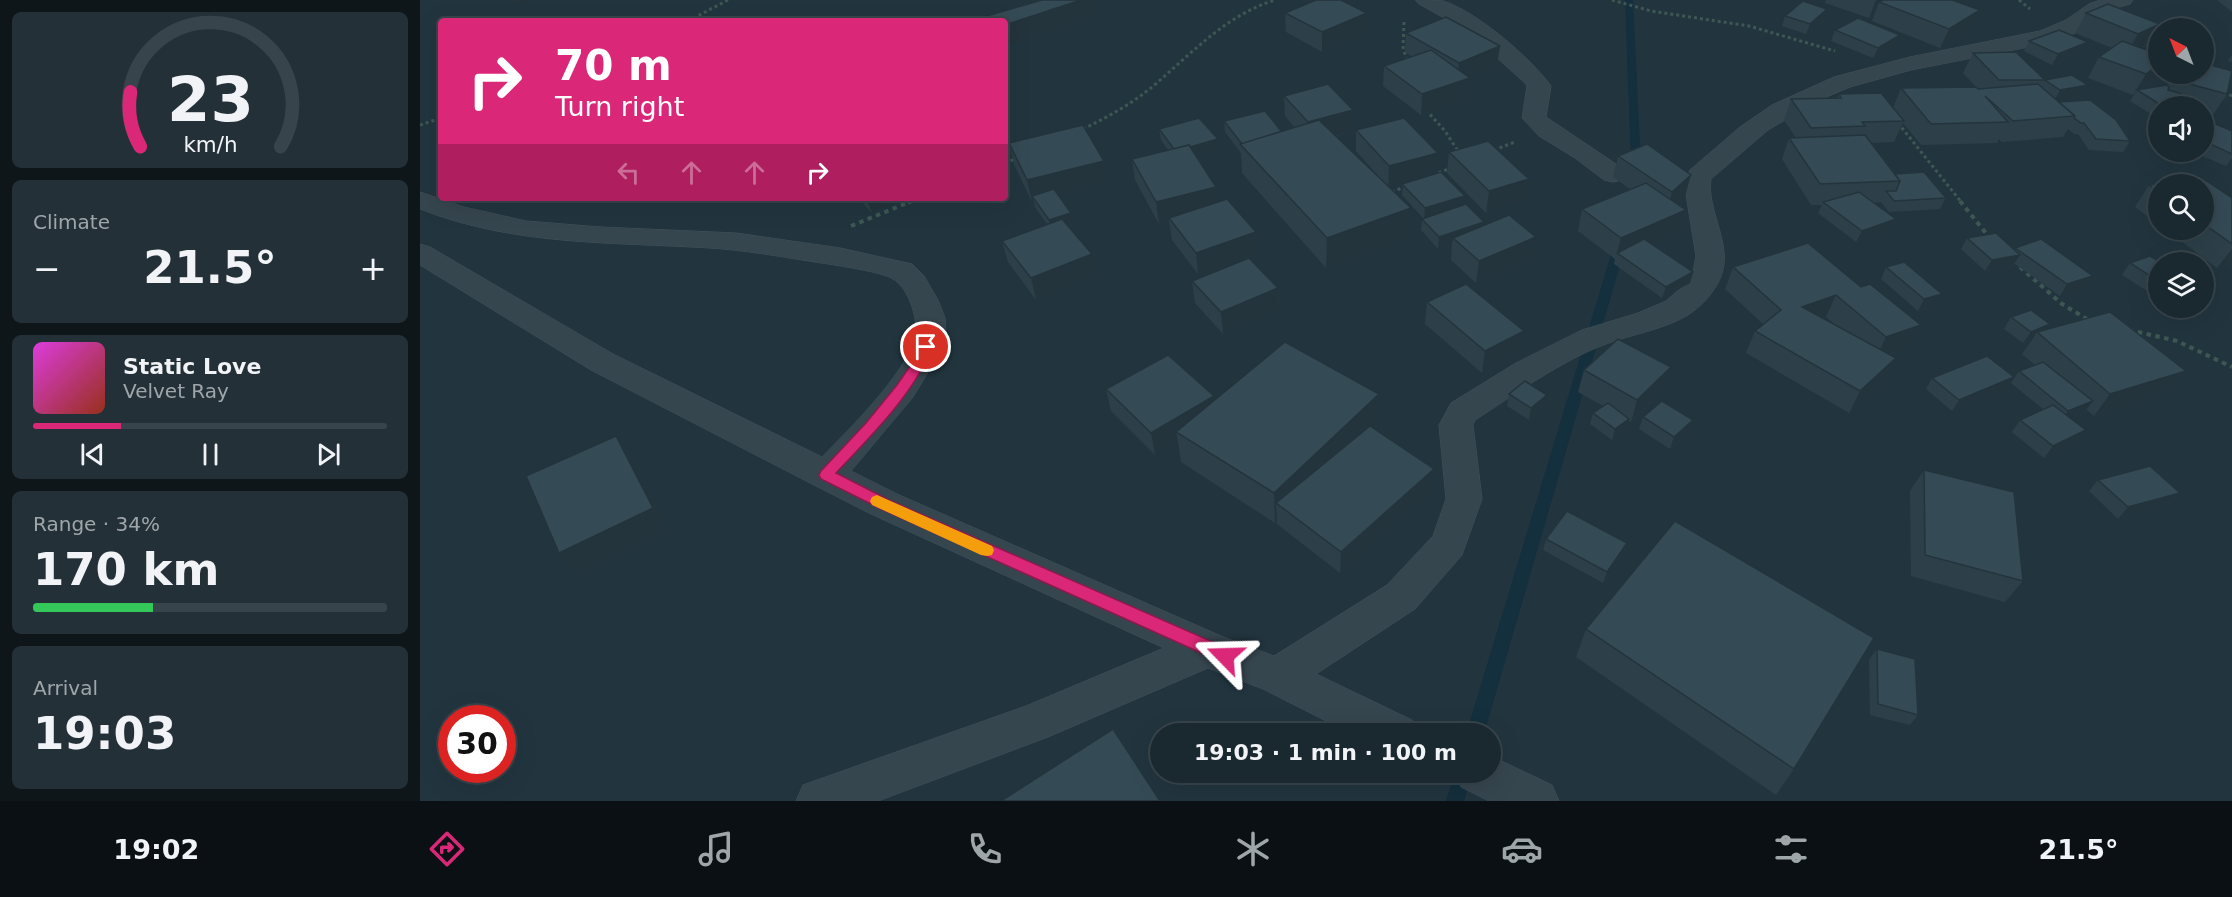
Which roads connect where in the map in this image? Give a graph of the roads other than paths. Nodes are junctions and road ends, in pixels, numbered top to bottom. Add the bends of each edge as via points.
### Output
1 (1426, 0) edge
2 (2123, 0) edge
3 (1613, 174) dead end
4 (420, 200) edge
5 (420, 253) edge
6 (826, 475) junction
7 (1207, 649) junction
8 (1278, 676) junction
9 (1374, 723) edge
10 (1499, 783) edge
11 (819, 801) edge
12 (1536, 801) edge

1 - 3 street via 1474,26 1533,78 1539,86 1534,118 1543,129
2 - 8 street via 2096,8 2046,37 1894,68 1811,94 1747,133 1699,176 1696,186 1710,256 1708,273 1700,288 1677,308 1593,337 1527,371 1463,412 1456,425 1464,499 1449,544 1401,597
4 - 6 street via 443,211 521,229 713,240 843,257 902,271 927,306 931,333 921,360 871,427
5 - 6 street via 602,362
6 - 7 street
7 - 8 street
7 - 11 street via 1033,723
8 - 9 street
10 - 12 street

